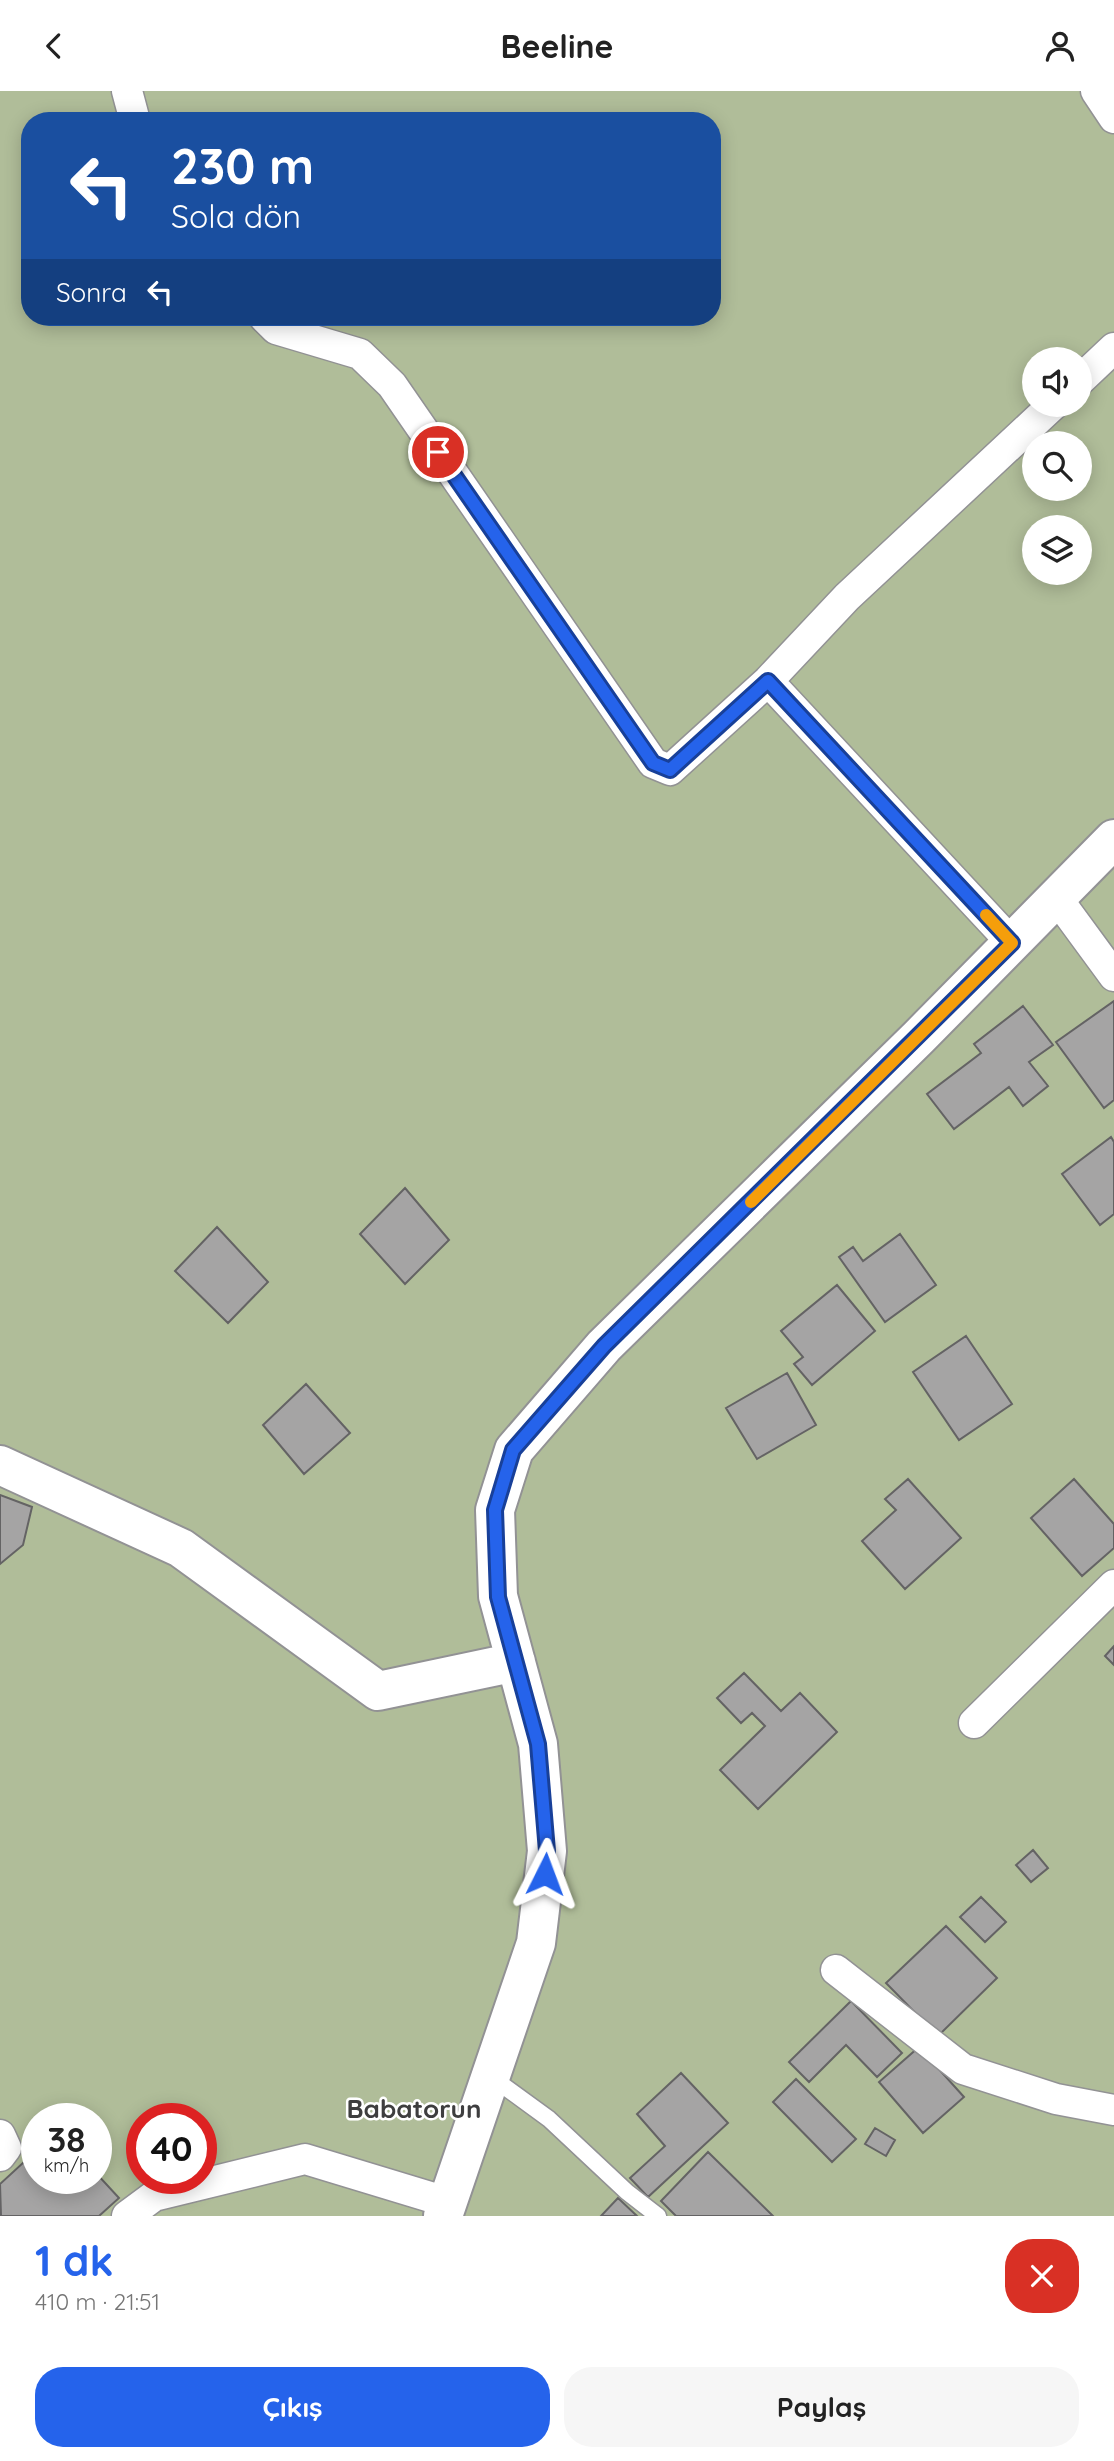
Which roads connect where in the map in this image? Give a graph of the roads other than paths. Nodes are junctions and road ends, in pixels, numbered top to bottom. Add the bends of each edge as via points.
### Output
1 (127, 91) edge
2 (1096, 91) edge
3 (133, 112) edge
4 (1114, 118) edge
5 (272, 326) edge
6 (1114, 348) edge
7 (1092, 369) edge
8 (1040, 417) edge
9 (768, 681) junction
10 (1114, 839) edge
11 (1056, 897) junction
12 (1012, 943) junction
13 (1114, 976) edge
14 (0, 1465) edge
15 (1114, 1585) edge
16 (516, 1662) junction
17 (974, 1723) dead end
18 (836, 1970) dead end
19 (491, 2076) junction
20 (1114, 2109) edge
21 (0, 2135) edge
22 (0, 2157) edge
23 (445, 2209) edge
24 (127, 2216) edge
25 (658, 2216) edge

1 - 3 street
2 - 4 street
5 - 9 street via 359,354 392,385 653,763 670,770
6 - 7 street
8 - 9 street via 847,597
9 - 12 street
10 - 11 street
11 - 12 street
11 - 13 street
12 - 16 street via 604,1346 513,1450 495,1510 498,1597
14 - 16 street via 181,1548 378,1691
15 - 17 street
16 - 19 street via 538,1744 547,1851 536,1943
18 - 20 street via 963,2069 1056,2099
19 - 23 street
19 - 25 lane via 549,2119
21 - 22 street via 6,2148
23 - 24 street via 305,2159 154,2196

